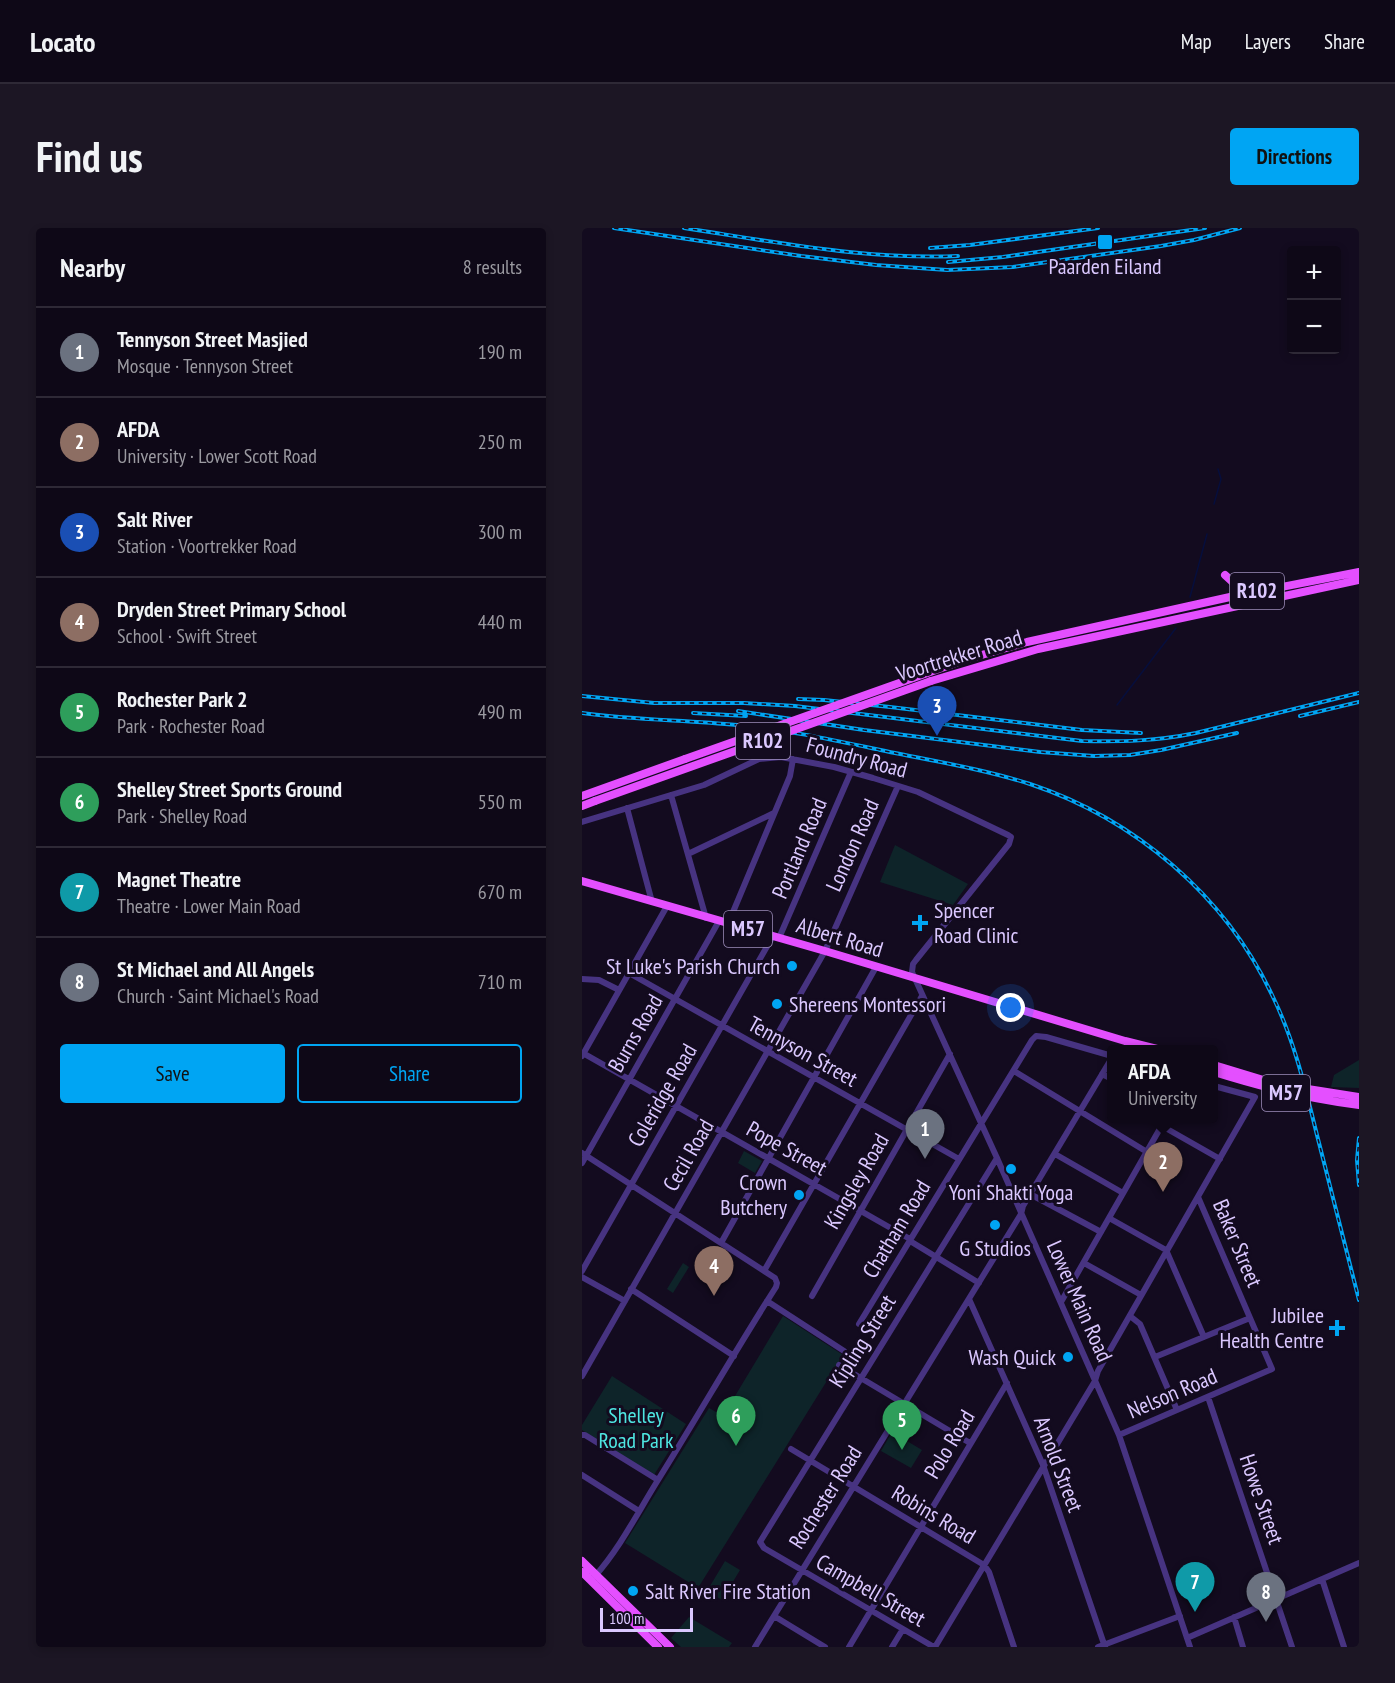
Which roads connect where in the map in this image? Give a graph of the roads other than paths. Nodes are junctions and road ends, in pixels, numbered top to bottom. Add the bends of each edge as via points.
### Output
1 (1359, 572) edge
2 (1225, 575) dead end
3 (1359, 580) edge
4 (1306, 586) junction
5 (1250, 593) junction
6 (793, 759) junction
7 (851, 772) junction
8 (898, 786) junction
9 (582, 795) edge
10 (671, 795) junction
11 (582, 806) edge
12 (627, 808) junction
13 (775, 813) junction
14 (582, 822) edge
15 (688, 854) junction
16 (582, 881) edge
17 (652, 902) junction
18 (667, 906) junction
19 (706, 918) junction
20 (719, 921) junction
21 (728, 924) junction
22 (776, 937) junction
23 (825, 951) junction
24 (876, 967) junction
25 (629, 973) junction
26 (915, 978) junction
27 (582, 979) edge
28 (619, 990) junction
29 (922, 996) junction
30 (675, 999) junction
31 (722, 1025) junction
32 (1125, 1041) junction
33 (1133, 1045) edge
34 (1141, 1045) edge
35 (768, 1052) junction
36 (950, 1054) junction
37 (583, 1055) edge
38 (1107, 1058) edge
39 (1107, 1066) edge
40 (1218, 1066) edge
41 (1014, 1071) junction
42 (1218, 1073) edge
43 (1102, 1074) junction
44 (1107, 1076) edge
45 (814, 1078) junction
46 (629, 1080) junction
47 (1218, 1087) edge
48 (1359, 1097) edge
49 (861, 1104) junction
50 (1359, 1105) edge
51 (676, 1106) junction
52 (1080, 1111) junction
53 (981, 1123) junction
54 (1164, 1123) edge
55 (1162, 1126) junction
56 (907, 1130) junction
57 (722, 1133) junction
58 (1147, 1152) junction
59 (584, 1154) edge
60 (1055, 1154) junction
61 (768, 1158) junction
62 (997, 1158) junction
63 (960, 1159) junction
64 (1220, 1159) junction
65 (582, 1163) edge
66 (631, 1184) junction
67 (814, 1184) junction
68 (1123, 1193) junction
69 (1030, 1194) junction
70 (1198, 1197) junction
71 (861, 1210) junction
72 (676, 1214) junction
73 (1021, 1214) junction
74 (1109, 1218) junction
75 (1101, 1233) junction
76 (910, 1240) junction
77 (721, 1243) junction
78 (1167, 1250) junction
79 (936, 1257) junction
80 (1084, 1263) junction
81 (582, 1271) edge
82 (764, 1271) junction
83 (582, 1277) edge
84 (979, 1284) junction
85 (631, 1289) junction
86 (1141, 1295) junction
87 (812, 1296) dead end
88 (969, 1299) junction
89 (625, 1301) junction
90 (767, 1301) junction
91 (1061, 1302) junction
92 (1130, 1316) junction
93 (1250, 1318) junction
94 (858, 1324) dead end
95 (1204, 1337) junction
96 (844, 1351) dead end
97 (734, 1356) junction
98 (1155, 1357) junction
99 (839, 1365) dead end
100 (1272, 1370) joint
101 (582, 1376) edge
102 (861, 1377) junction
103 (1095, 1381) junction
104 (1007, 1383) junction
105 (1208, 1397) junction
106 (905, 1404) junction
107 (1177, 1410) junction
108 (582, 1435) edge
109 (1119, 1435) junction
110 (970, 1443) junction
111 (790, 1449) dead end
112 (810, 1460) junction
113 (1043, 1465) junction
114 (582, 1475) edge
115 (658, 1480) junction
116 (853, 1487) junction
117 (639, 1511) junction
118 (920, 1527) junction
119 (760, 1545) joint
120 (582, 1561) edge
121 (1359, 1563) edge
122 (984, 1565) junction
123 (802, 1569) junction
124 (582, 1572) edge
125 (593, 1578) junction
126 (1322, 1579) junction
127 (1277, 1599) junction
128 (870, 1611) junction
129 (774, 1616) junction
130 (1180, 1616) junction
131 (1234, 1617) junction
132 (903, 1629) junction
133 (1187, 1638) junction
134 (660, 1644) edge
135 (1102, 1646) edge
136 (670, 1647) edge
137 (755, 1647) edge
138 (825, 1647) edge
139 (849, 1647) edge
140 (892, 1647) edge
141 (934, 1647) edge
142 (1014, 1647) edge
143 (1190, 1647) edge
144 (1243, 1647) edge
145 (1292, 1647) edge
146 (1344, 1647) edge

1 - 4 main road, Voortrekker Road / R102
2 - 5 main road
3 - 4 main road, Voortrekker Road / R102
4 - 5 main road, Voortrekker Road / R102
4 - 11 main road, Voortrekker Road / R102, bridge via 961,671
5 - 9 main road, Voortrekker Road / R102, bridge via 1027,642 964,660
6 - 7 street, Foundry Road
6 - 10 street, Foundry Road via 759,759 704,785
6 - 13 street
7 - 8 street, Foundry Road
7 - 22 street, Portland Road
8 - 23 street, London Road
8 - 26 street, Foundry Road via 1011,837 916,960 912,968
10 - 12 street, Foundry Road
10 - 15 street
12 - 14 street, Foundry Road
12 - 17 street
13 - 15 street
13 - 21 street
15 - 19 street
16 - 17 main road, Albert Road / M57
17 - 18 main road, Albert Road / M57
18 - 19 main road, Albert Road / M57
18 - 25 street
19 - 20 main road, Albert Road / M57
20 - 21 main road, Albert Road / M57
20 - 30 street, Burns Road
21 - 22 main road, Albert Road / M57
22 - 23 main road, Albert Road / M57
22 - 31 street, Coleridge Road
23 - 24 main road, Albert Road / M57
23 - 35 street, Cecil Road
24 - 26 main road, Albert Road / M57
24 - 45 street
25 - 28 street
25 - 30 street, Tennyson Street
26 - 29 street, Lower Main Road
26 - 32 main road, M57
27 - 28 street via 599,980
28 - 37 street
29 - 36 street, Lower Main Road
29 - 49 street
30 - 31 street, Tennyson Street
30 - 46 street, Burns Road
31 - 35 street, Tennyson Street
31 - 51 street, Coleridge Road
32 - 33 main road, M57
32 - 34 main road, M57
35 - 45 street, Tennyson Street
35 - 57 street, Cecil Road
36 - 53 street, Lower Main Road
36 - 56 street, Kingsley Road
37 - 46 street, Pope Street
38 - 41 street, Chatham Road via 1036,1036
39 - 43 street, Rochester Road
40 - 48 main road, M57, bridge via 1277,1083
41 - 52 street
41 - 53 street, Chatham Road
42 - 50 main road, M57, bridge via 1291,1094
43 - 44 street
43 - 52 street, Rochester Road
45 - 49 street, Tennyson Street
45 - 61 street
46 - 51 street, Pope Street
46 - 59 street, Burns Road
47 - 64 street via 1255,1097
49 - 56 street, Tennyson Street
49 - 67 street
51 - 57 street, Pope Street
51 - 66 street, Coleridge Road
52 - 58 street
52 - 60 street, Rochester Road
53 - 62 street, Lower Main Road
53 - 63 street, Chatham Road
54 - 55 street
55 - 58 street
55 - 64 street
56 - 63 street, Tennyson Street
56 - 71 street, Kingsley Road
57 - 61 street, Pope Street
57 - 72 street, Cecil Road
58 - 68 street
59 - 65 street, Burns Road
59 - 66 street
60 - 68 street
60 - 69 street, Rochester Road
61 - 67 street, Pope Street
61 - 77 street
62 - 73 street, Lower Main Road
62 - 79 street, Kipling Street
63 - 76 street, Chatham Road
64 - 70 street
66 - 72 street
66 - 81 street, Coleridge Road
67 - 71 street, Pope Street
67 - 82 street
68 - 74 street
69 - 73 street, Rochester Road
69 - 75 street
70 - 78 street
70 - 93 street, Baker Street
71 - 76 street, Pope Street
71 - 87 street, Kingsley Road
72 - 77 street
72 - 85 street, Cecil Road
73 - 84 street, Rochester Road
73 - 91 street, Lower Main Road
74 - 75 street
74 - 78 street
75 - 80 street
76 - 79 street, Pope Street
76 - 94 street, Chatham Road
77 - 82 street
78 - 86 street
78 - 95 street
79 - 84 street, Pope Street
79 - 102 street, Kipling Street
80 - 86 street
80 - 91 street
82 - 90 street via 777,1283
83 - 89 street
84 - 88 street, Rochester Road
85 - 89 street, Cecil Road
85 - 97 street
86 - 92 street
88 - 104 street, Arnold Street
88 - 106 street, Rochester Road
89 - 101 street, Cecil Road
90 - 96 street
90 - 97 street
91 - 103 street, Lower Main Road
92 - 98 street via 1140,1324
92 - 103 street
93 - 95 street
93 - 100 street, Baker Street
95 - 98 street
97 - 115 street
98 - 107 street
99 - 102 street
100 - 105 street, Nelson Road
102 - 106 street
102 - 112 street, Kipling Street
103 - 109 street, Lower Main Road
103 - 113 street
104 - 110 street, Polo Road
104 - 113 street, Arnold Street
105 - 107 street, Nelson Road
105 - 127 street, Howe Street
106 - 110 street
106 - 116 street, Rochester Road
107 - 109 street, Nelson Road
108 - 115 street
109 - 130 street, Lower Main Road
110 - 118 street, Polo Road
111 - 112 street, Robins Road
112 - 116 street, Robins Road
112 - 119 street, Kipling Street
113 - 122 street
113 - 135 street, Arnold Street
114 - 117 street
115 - 117 street
116 - 118 street, Robins Road
116 - 123 street, Rochester Road
117 - 125 street
118 - 122 street, Robins Road
118 - 128 street, Polo Road
119 - 123 street, Campbell Street
120 - 125 main road
121 - 126 street
122 - 141 street
122 - 142 street, Robins Road
123 - 128 street, Campbell Street
123 - 129 street, Rochester Road
124 - 125 main road
125 - 134 main road
126 - 127 street
126 - 146 street
127 - 131 street
127 - 145 street, Howe Street
128 - 132 street, Campbell Street
128 - 139 street, Polo Road
129 - 137 street, Rochester Road
129 - 138 street
130 - 133 street, Lower Main Road
130 - 135 street
131 - 133 street
131 - 144 street
132 - 140 street
132 - 141 street, Campbell Street
133 - 143 street, Lower Main Road
134 - 136 main road

